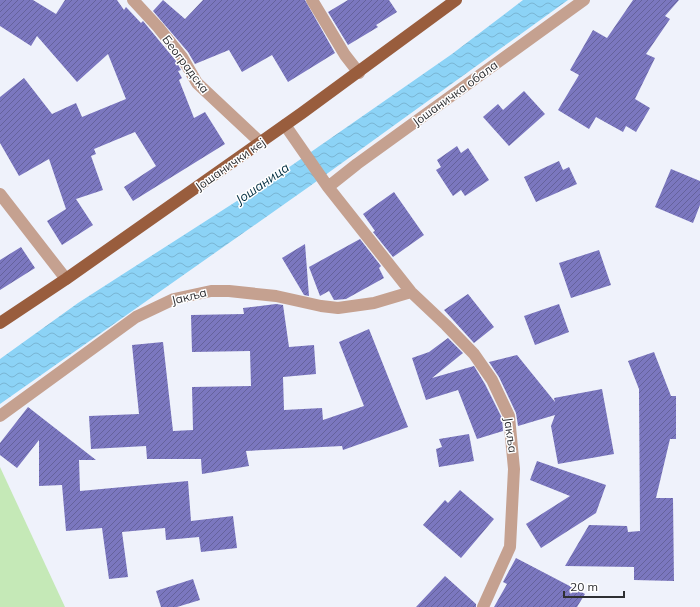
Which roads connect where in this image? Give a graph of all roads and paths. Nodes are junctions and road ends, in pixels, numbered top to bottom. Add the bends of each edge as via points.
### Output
1 (133, 0) edge
2 (312, 0) edge
3 (456, 0) edge
4 (584, 0) edge
5 (359, 73) junction
6 (285, 126) junction
7 (260, 142) junction
8 (326, 184) junction
9 (0, 194) edge
10 (66, 280) junction
11 (411, 292) junction
12 (0, 323) edge
13 (0, 416) edge
14 (483, 607) edge

1 - 7 street, Београдска via 168,39 198,83
2 - 5 street via 345,55
3 - 5 main road, Јошанички кеј
4 - 8 street, Јошаничка обала
5 - 6 main road, Јошанички кеј
6 - 7 main road, Јошанички кеј
6 - 8 street, Јакља
7 - 10 main road, Јошанички кеј
8 - 11 street, Јакља
9 - 10 street
10 - 12 main road, Јошанички кеј
11 - 13 street, Јакља via 374,303 338,308 276,296 229,291 211,291 174,299 136,317
11 - 14 street, Јакља via 474,354 492,380 509,416 514,469 510,547

